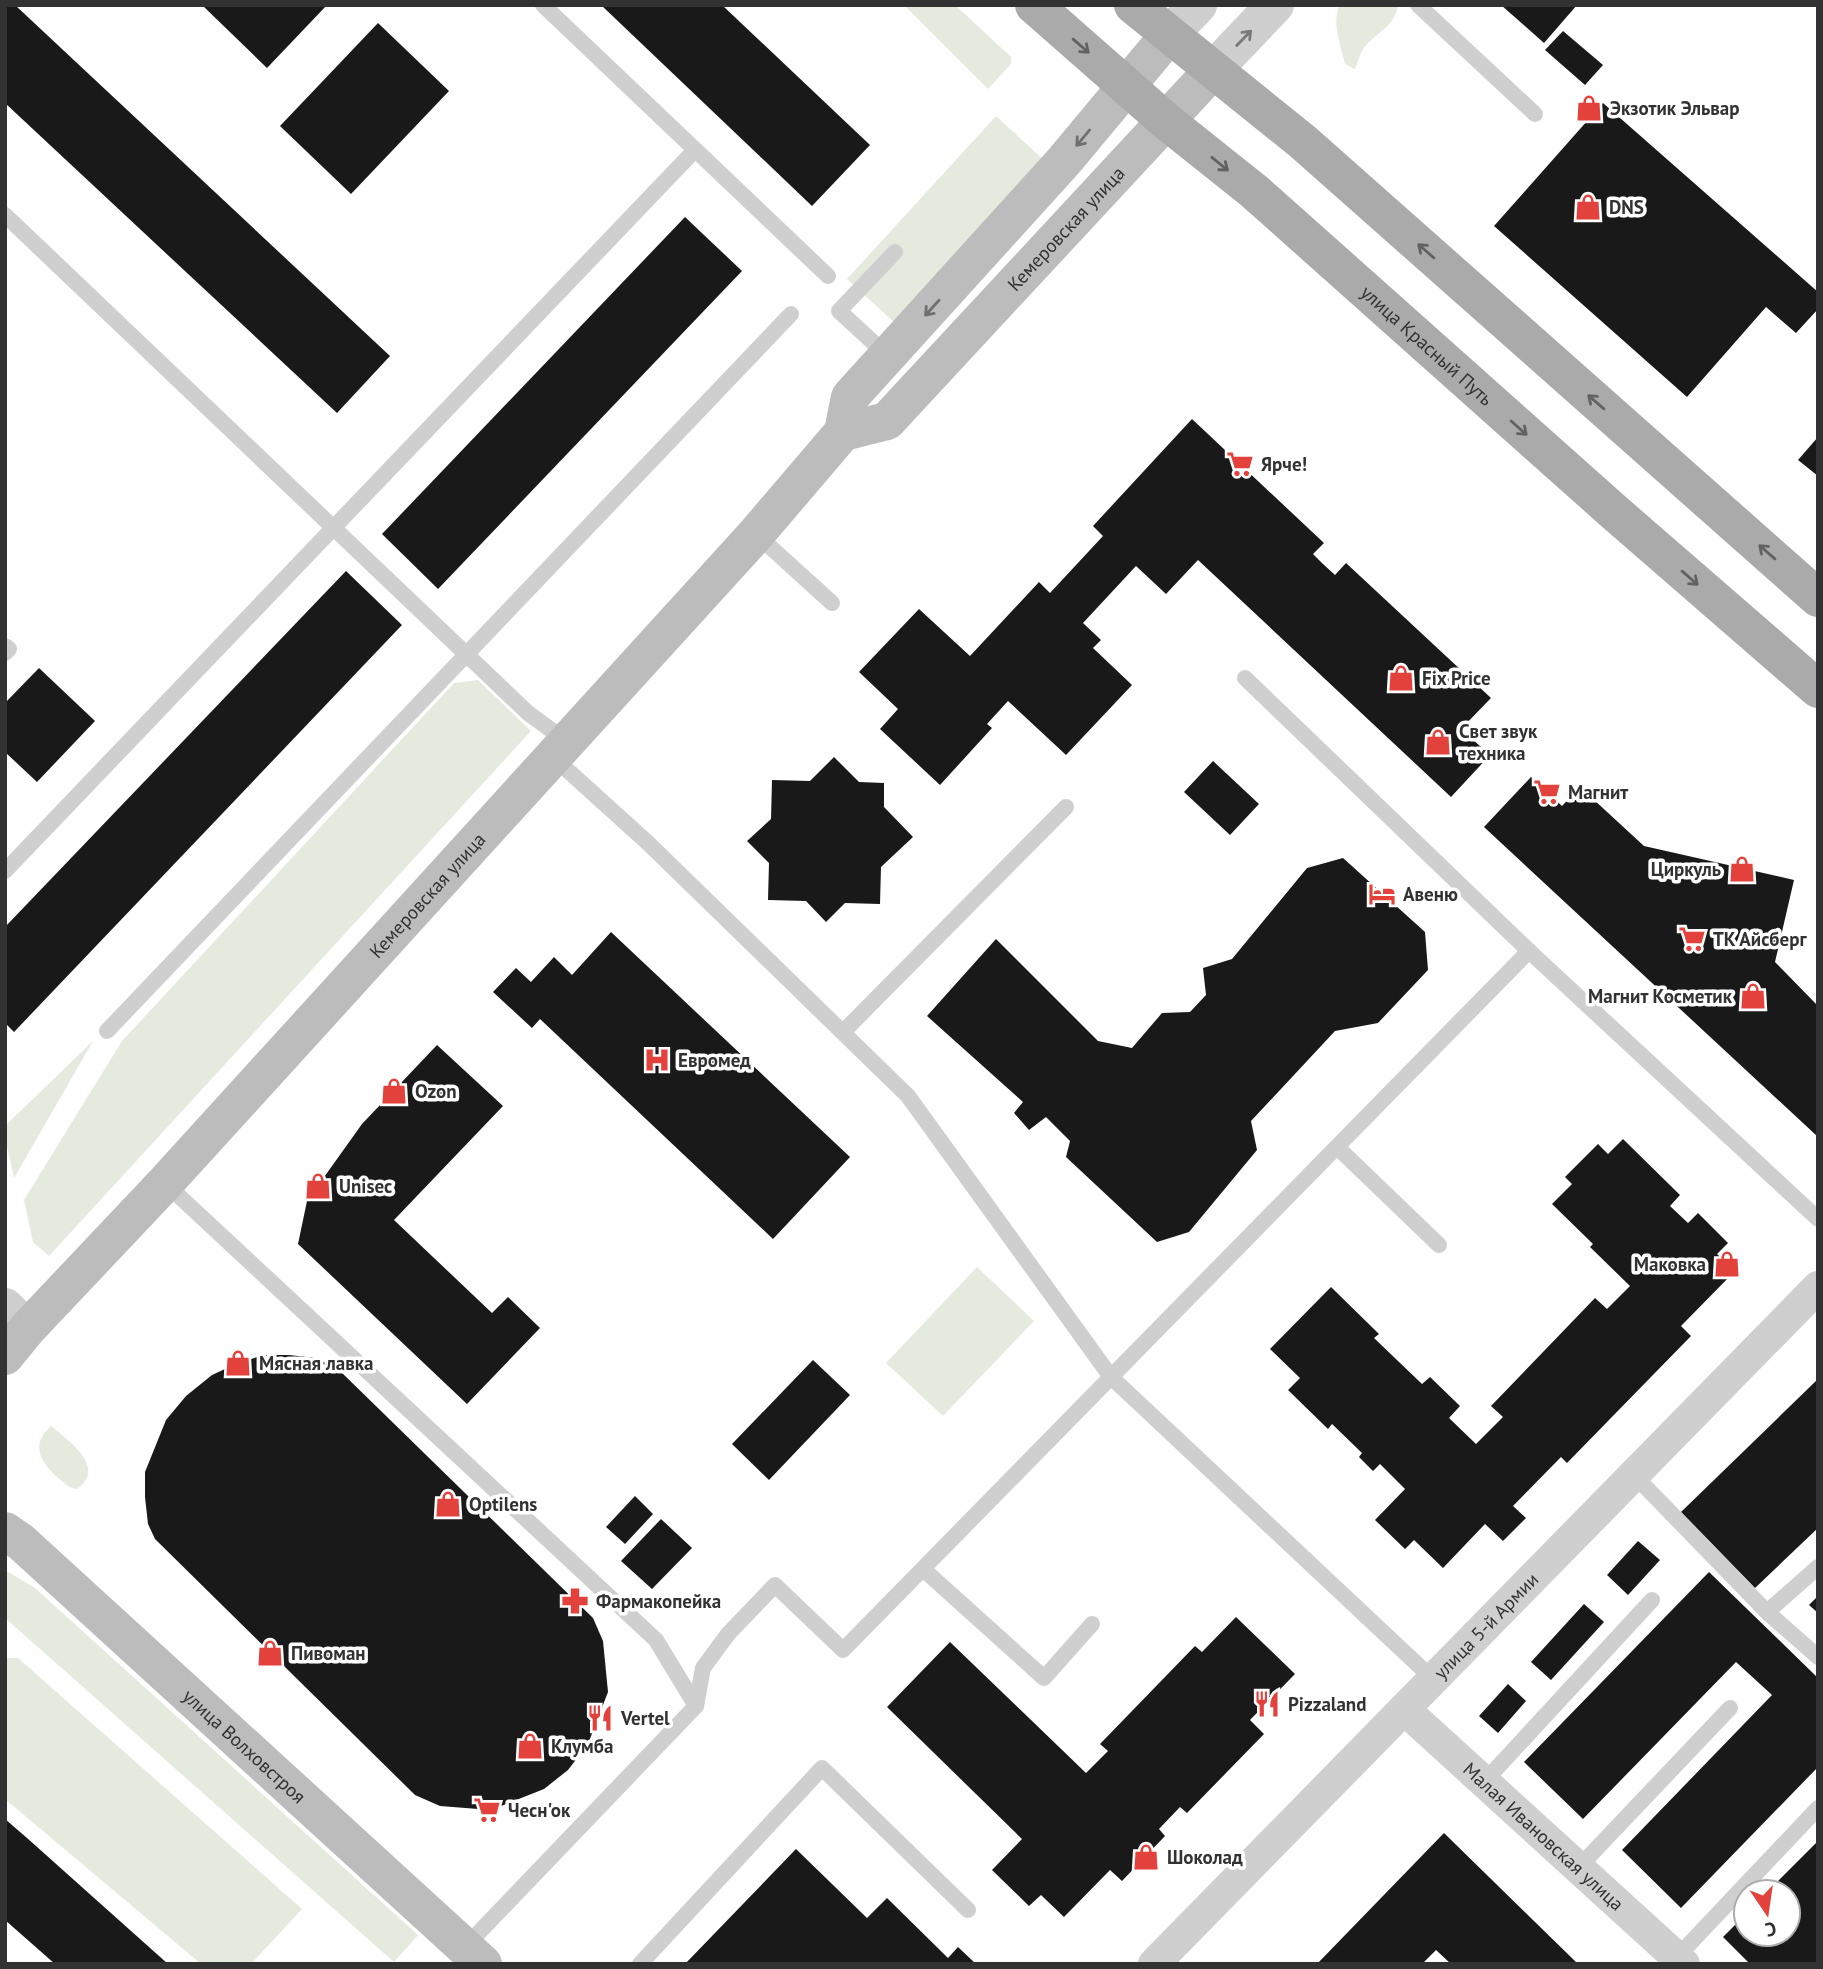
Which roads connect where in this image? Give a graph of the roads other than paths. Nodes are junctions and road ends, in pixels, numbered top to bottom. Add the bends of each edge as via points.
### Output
1 (543, 5) edge
2 (1034, 5) edge
3 (1133, 5) edge
4 (1198, 5) edge
5 (1275, 5) edge
6 (1418, 5) edge
7 (1169, 35) junction
8 (1213, 70) junction
9 (1128, 86) junction
10 (1535, 114) dead end
11 (1166, 121) junction
12 (695, 150) junction
13 (5, 215) edge
14 (895, 253) dead end
15 (828, 276) dead end
16 (791, 314) dead end
17 (888, 356) junction
18 (844, 432) junction
19 (334, 528) junction
20 (756, 534) junction
21 (1818, 597) edge
22 (832, 603) dead end
23 (5, 646) edge
24 (5, 653) edge
25 (467, 655) junction
26 (1245, 678) dead end
27 (1818, 688) edge
28 (559, 749) junction
29 (1066, 807) dead end
30 (5, 872) edge
31 (1529, 951) junction
32 (107, 1031) dead end
33 (843, 1032) junction
34 (1337, 1147) junction
35 (165, 1183) junction
36 (1818, 1219) edge
37 (1439, 1245) dead end
38 (1818, 1287) edge
39 (12, 1331) edge
40 (1111, 1377) junction
41 (1634, 1475) junction
42 (5, 1531) edge
43 (1818, 1567) edge
44 (923, 1569) junction
45 (1651, 1600) dead end
46 (1768, 1612) junction
47 (1092, 1625) dead end
48 (1818, 1657) edge
49 (1433, 1679) junction
50 (696, 1706) junction
51 (1730, 1708) dead end
52 (1404, 1709) junction
53 (1485, 1782) junction
54 (1818, 1808) edge
55 (1579, 1867) junction
56 (968, 1910) dead end
57 (474, 1955) edge
58 (1680, 1960) edge
59 (640, 1964) edge
60 (1154, 1964) edge

1 - 12 lane
2 -> 9 main road, улица Красный Путь
3 - 7 main road
4 - 7 street
8 -> 5 street, Кемеровская улица
6 - 10 lane
7 - 8 main road
7 - 9 main road
8 - 11 main road, Кемеровская улица
21 -> 8 main road via 1303,142
9 - 11 main road, улица Красный Путь
9 -> 17 main road
11 - 18 main road, Кемеровская улица via 887,421
11 -> 27 main road, улица Красный Путь via 1255,192
12 - 15 lane
12 - 19 lane
13 - 19 lane
14 - 17 lane via 839,311
16 - 25 lane
17 - 18 main road via 850,397
18 - 20 main road, Кемеровская улица
19 - 25 lane
19 - 30 lane
20 - 22 lane
20 - 28 main road, Кемеровская улица
23 - 24 lane via 9,649
25 - 28 lane
25 - 32 lane
26 - 31 lane
28 - 33 lane
28 - 35 main road, Кемеровская улица
29 - 33 lane
31 - 34 lane
31 - 36 lane
33 - 40 lane via 908,1096
34 - 37 lane
34 - 40 lane
35 - 39 main road, Кемеровская улица
35 - 50 lane via 656,1640
38 - 41 street, улица 5-й Армии
40 - 44 lane
40 - 49 lane
41 - 46 lane
41 - 49 street, улица 5-й Армии
42 - 57 main road, улица Волховстроя
43 - 46 lane
44 - 47 lane via 1044,1678
44 - 50 lane via 843,1650 775,1585 703,1668
45 - 53 lane
46 - 48 lane
49 - 52 street, улица 5-й Армии
50 - 57 lane
51 - 55 lane
52 - 53 street, Малая Ивановская улица
52 - 60 street, улица 5-й Армии
53 - 55 street, Малая Ивановская улица
54 - 58 lane
55 - 58 street, Малая Ивановская улица
56 - 59 lane via 822,1768

